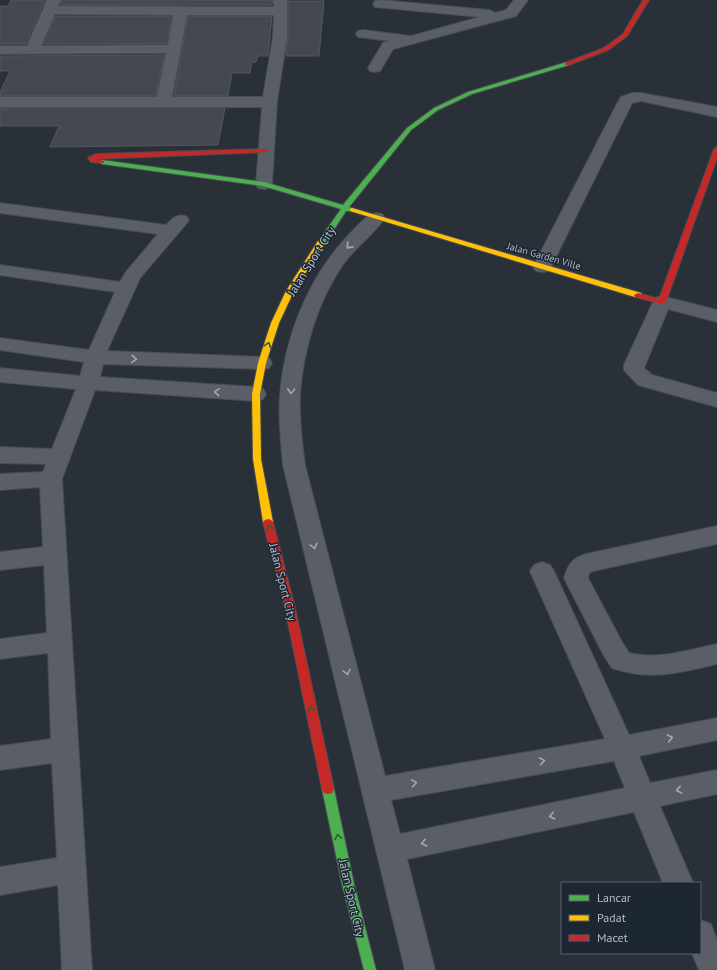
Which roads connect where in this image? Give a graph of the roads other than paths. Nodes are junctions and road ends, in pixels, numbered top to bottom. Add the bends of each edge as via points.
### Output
1 (521, 0) edge
2 (646, 0) edge
3 (380, 4) dead end
4 (52, 5) edge
5 (281, 5) edge
6 (181, 10) junction
7 (504, 15) junction
8 (363, 34) dead end
9 (414, 39) junction
10 (174, 49) junction
11 (0, 50) edge
12 (32, 50) junction
13 (375, 68) dead end
14 (164, 101) junction
15 (0, 102) edge
16 (270, 102) junction
17 (717, 112) edge
18 (717, 149) edge
19 (266, 151) junction
20 (264, 184) junction
21 (0, 208) edge
22 (344, 209) junction
23 (376, 218) junction
24 (542, 266) junction
25 (0, 270) edge
26 (126, 288) junction
27 (662, 302) junction
28 (717, 316) edge
29 (0, 344) edge
30 (95, 357) junction
31 (262, 363) junction
32 (0, 375) edge
33 (88, 383) junction
34 (256, 394) junction
35 (717, 400) edge
36 (0, 455) edge
37 (55, 468) junction
38 (0, 482) edge
39 (717, 535) edge
40 (55, 556) junction
41 (0, 561) edge
42 (542, 571) dead end
43 (59, 641) junction
44 (0, 649) edge
45 (717, 654) edge
46 (717, 729) edge
47 (622, 748) junction
48 (65, 749) junction
49 (0, 758) edge
50 (717, 782) edge
51 (376, 790) junction
52 (642, 798) junction
53 (390, 850) junction
54 (71, 869) junction
55 (0, 881) edge
56 (678, 882) edge
57 (701, 938) edge
58 (715, 966) edge
59 (77, 970) edge
60 (370, 970) edge
61 (420, 970) edge

1 - 7 street via 511,13
2 - 22 street, Jalan Sport City via 625,36 606,49 575,62 470,93 436,109 409,129
3 - 7 street
4 - 6 street
4 - 12 street
5 - 6 street
5 - 16 street
6 - 10 street
7 - 9 street
8 - 9 street
9 - 13 street via 388,46
10 - 12 street
10 - 14 street
11 - 12 street
14 - 15 street
14 - 16 street
16 - 19 street
17 - 24 street via 641,98 632,97 626,100
18 - 27 street
19 - 20 street
19 - 20 street, Jalan Garden Ville via 91,158 95,161
20 - 22 street, Jalan Garden Ville
21 - 26 street via 175,225 132,276
22 - 23 street, Jalan Garden Ville
31 -> 22 street, Jalan Sport City via 275,323 290,291
23 - 24 street, Jalan Garden Ville
23 -> 51 street, Jalan Sport City via 346,249 329,274 315,303 298,349 291,386 289,427 294,464
24 - 27 street, Jalan Garden Ville
25 - 26 street
26 - 30 street
27 - 28 street
27 - 35 street via 634,370 646,380
29 - 30 street
30 -> 31 street
30 - 33 street
31 - 34 street, Jalan Sport City
32 - 33 street
34 -> 33 street
33 - 37 street
60 -> 34 street, Jalan Sport City via 348,884 290,608 268,522 257,459
36 - 37 street
37 - 38 street
37 - 40 street
39 - 45 street via 586,563 579,568 576,578 621,661 638,666 665,665
40 - 41 street
40 - 43 street
42 - 47 street
43 - 44 street
43 - 48 street
47 -> 46 street
51 -> 47 street
47 - 52 street
48 - 49 street
48 - 54 street
50 -> 52 street
51 - 53 street, Jalan Sport City
52 -> 53 street
52 - 56 street
53 - 61 street, Jalan Sport City
54 - 55 street
54 - 59 street
57 - 58 street

